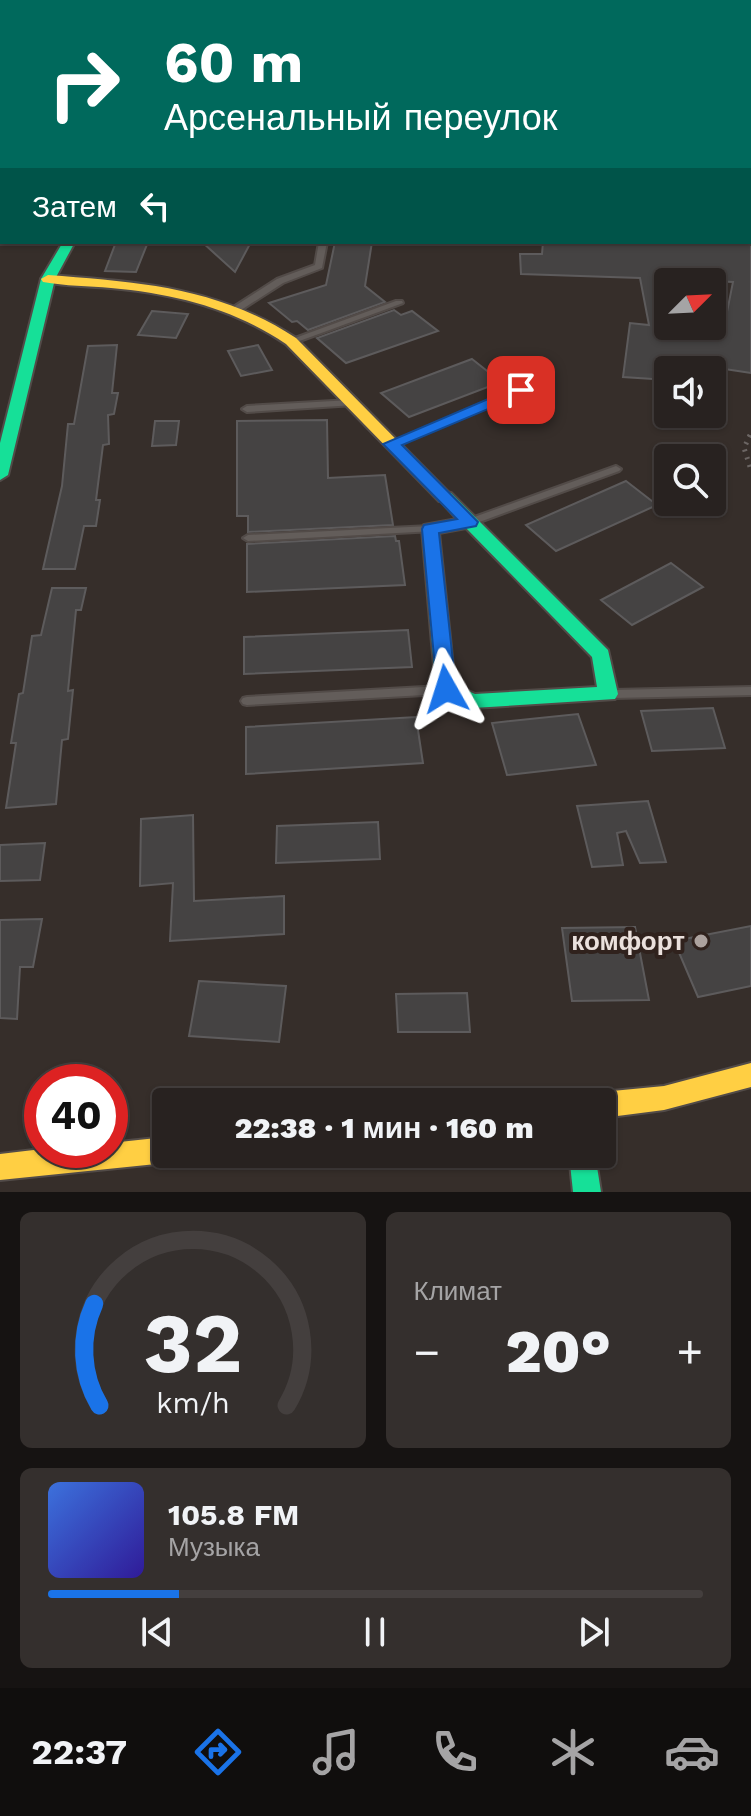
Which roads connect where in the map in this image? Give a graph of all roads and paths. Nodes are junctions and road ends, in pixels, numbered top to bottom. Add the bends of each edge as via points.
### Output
1 (68, 244) edge
2 (323, 244) edge
3 (48, 279) junction
4 (399, 303) dead end
5 (238, 308) junction
6 (291, 341) junction
7 (521, 390) dead end
8 (351, 403) junction
9 (247, 409) dead end
10 (751, 433) edge
11 (391, 444) junction
12 (616, 469) dead end
13 (751, 470) edge
14 (0, 475) edge
15 (470, 522) junction
16 (430, 529) junction
17 (248, 538) dead end
18 (446, 689) junction
19 (751, 691) edge
20 (608, 694) junction
21 (247, 701) dead end
22 (751, 1075) edge
23 (616, 1103) edge
24 (152, 1151) edge
25 (0, 1167) edge
26 (584, 1168) edge
27 (587, 1192) edge

1 - 3 street
2 - 5 lane via 319,266 280,281
3 - 5 street via 164,289
3 - 14 street
4 - 6 lane
5 - 6 street
6 - 8 street
7 - 11 lane
8 - 9 lane
8 - 11 street
10 - 13 path via 744,448
11 - 15 street
12 - 15 lane
15 - 16 street
15 - 20 street via 601,655
16 - 17 lane
16 - 18 street
18 - 20 street via 473,701
18 - 21 lane
19 - 20 lane
22 - 23 street via 664,1098
24 - 25 street
26 - 27 street

